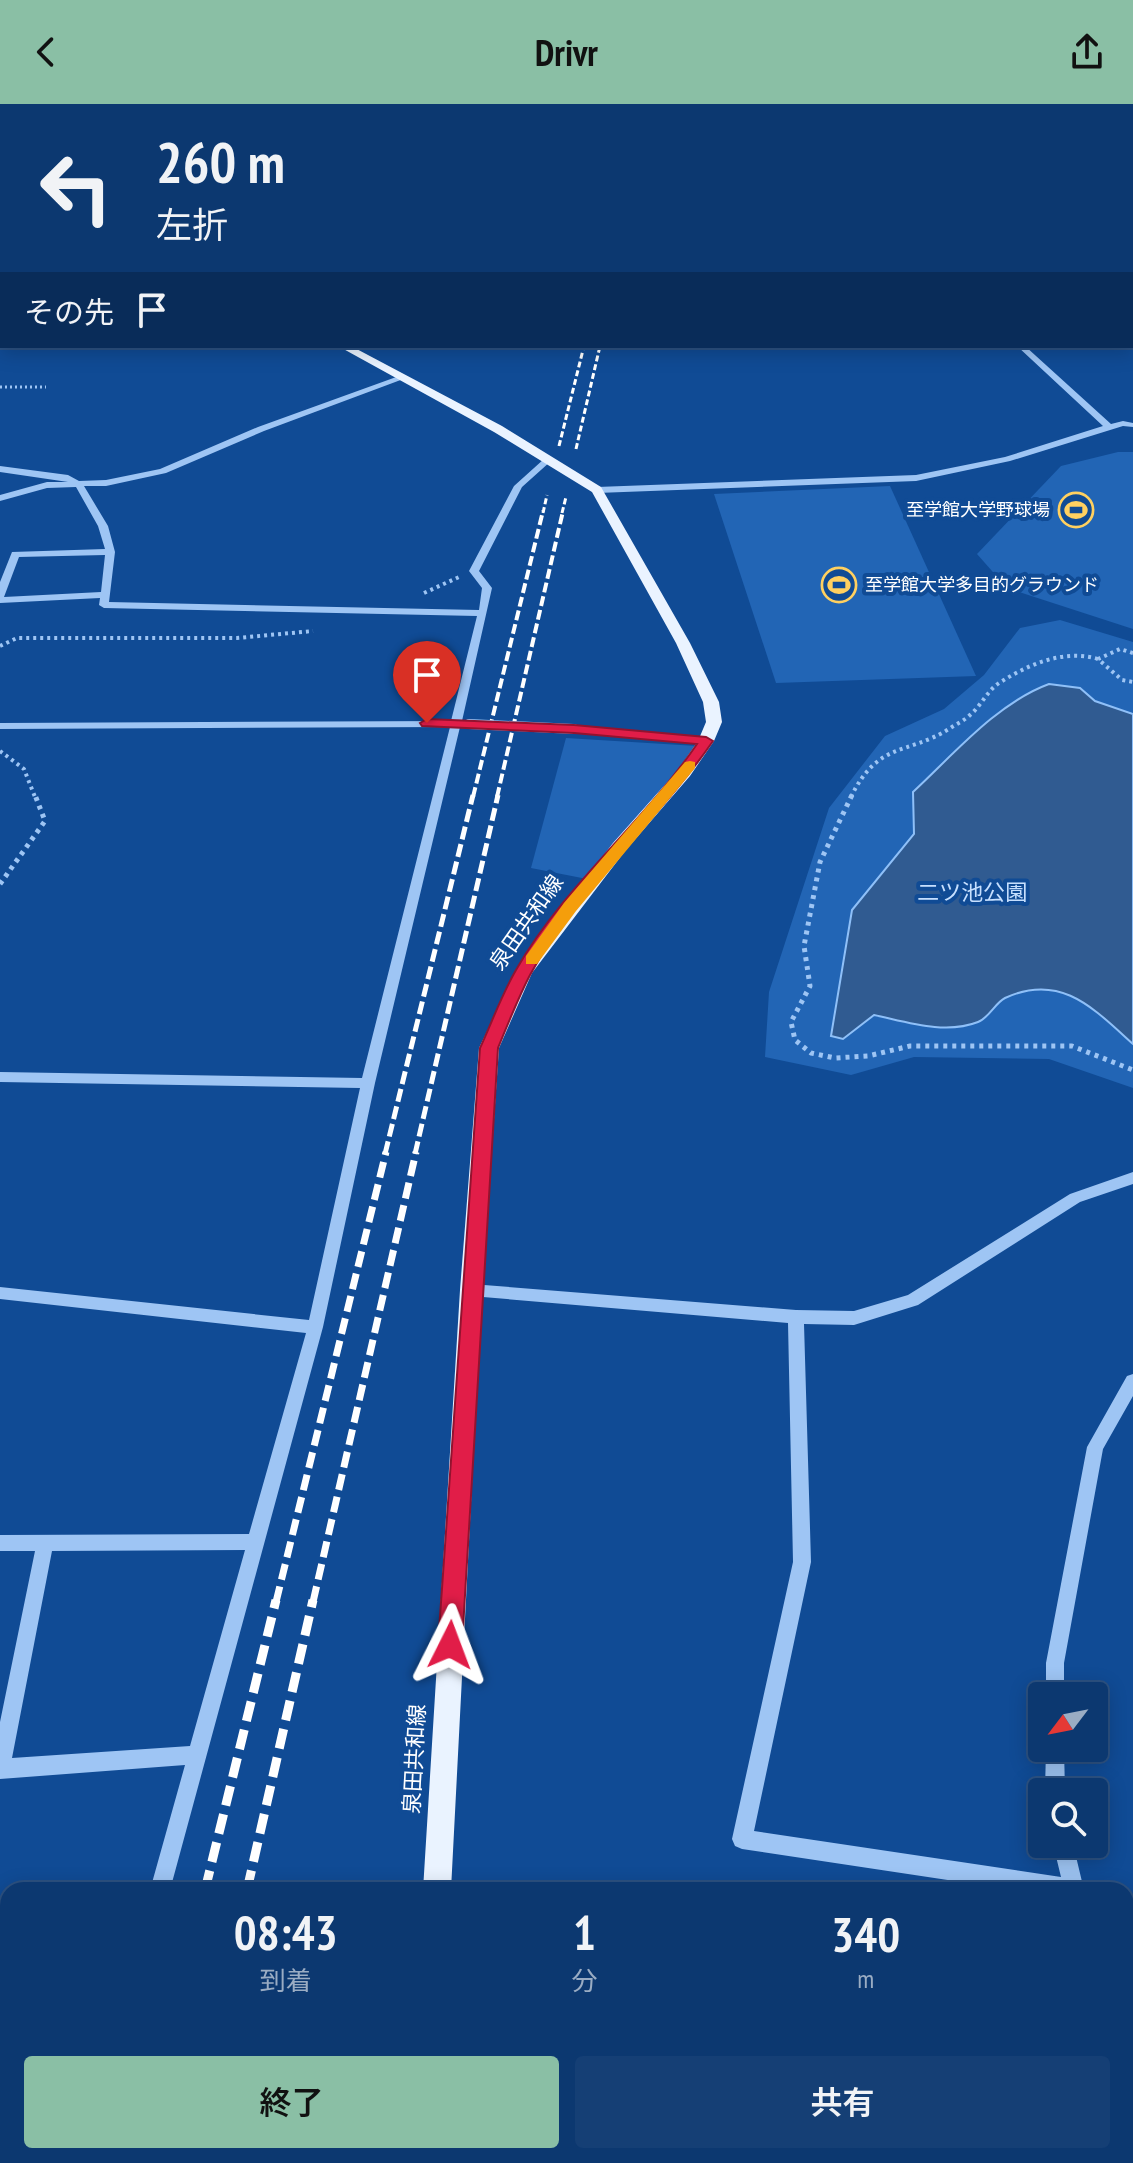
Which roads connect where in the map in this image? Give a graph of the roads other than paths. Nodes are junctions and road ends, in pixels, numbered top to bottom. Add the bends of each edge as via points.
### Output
1 (347, 348) edge
2 (1023, 348) edge
3 (402, 378) junction
4 (1133, 425) edge
5 (1110, 428) junction
6 (547, 461) junction
7 (0, 469) edge
8 (79, 485) junction
9 (597, 490) junction
10 (0, 498) edge
11 (110, 552) junction
12 (104, 595) junction
13 (0, 598) edge
14 (483, 613) junction
15 (463, 723) junction
16 (0, 726) edge
17 (706, 741) junction
18 (0, 1077) edge
19 (368, 1083) junction
20 (1133, 1178) edge
21 (471, 1290) junction
22 (0, 1293) edge
23 (796, 1317) junction
24 (315, 1327) junction
25 (1133, 1381) edge
26 (257, 1542) junction
27 (0, 1543) edge
28 (45, 1544) junction
29 (1055, 1682) edge
30 (197, 1755) junction
31 (0, 1769) edge
32 (1066, 1858) edge
33 (162, 1882) edge
34 (437, 1882) edge
35 (1022, 1882) edge
36 (1072, 1882) edge

1 - 3 main road
2 - 5 street
3 - 6 main road
3 - 8 street via 163,471
4 - 5 street
5 - 9 street via 1007,459 916,478
6 - 9 main road
6 - 14 street via 518,486 478,556 474,571 487,588
7 - 8 street via 68,478
8 - 10 street via 47,485
8 - 11 street via 103,526
9 - 17 main road, 泉田共和線 via 711,702 714,722
11 - 12 street
11 - 13 street via 15,554
12 - 13 street
12 - 14 street via 104,605
14 - 15 street
15 - 16 street
15 - 17 street, bridge
15 - 19 street
17 - 21 main road, 泉田共和線 via 524,971 489,1048
18 - 19 street
19 - 24 street
20 - 23 street via 1075,1198 913,1300 854,1318
21 - 23 street
21 - 34 main road, 泉田共和線
22 - 24 street
23 - 35 street via 802,1562 742,1839
24 - 26 street
25 - 29 street via 1095,1447
26 - 28 street
26 - 30 street
27 - 28 street
28 - 31 street
30 - 31 street
30 - 33 street
32 - 36 street

